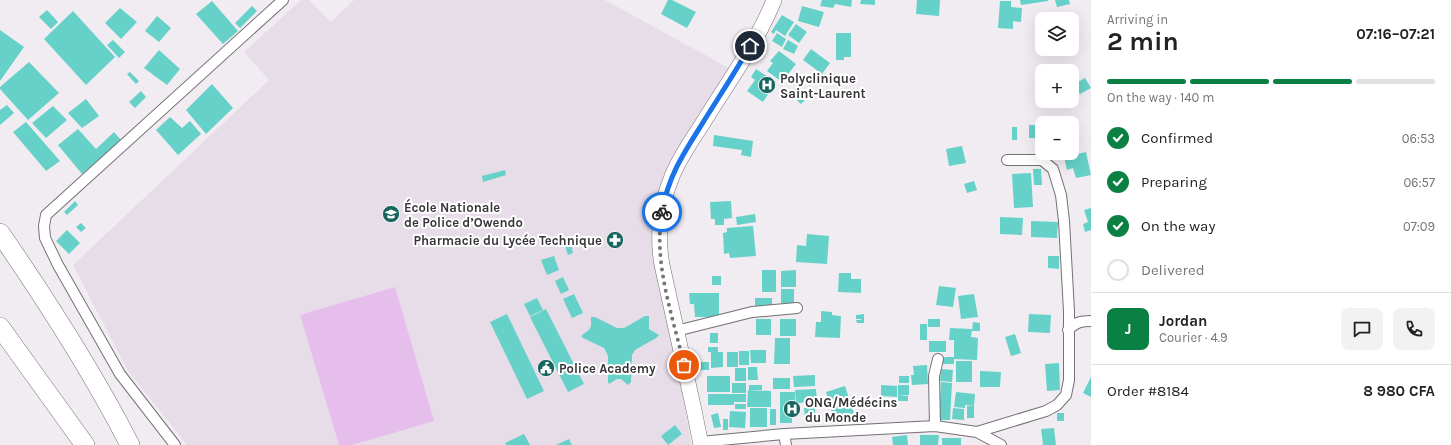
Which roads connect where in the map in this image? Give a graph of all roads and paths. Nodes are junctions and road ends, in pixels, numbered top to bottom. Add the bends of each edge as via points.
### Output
1 (283, 0) edge
2 (774, 0) edge
3 (1007, 160) dead end
4 (0, 233) edge
5 (797, 308) dead end
6 (1091, 321) edge
7 (0, 327) edge
8 (1068, 330) junction
9 (676, 332) junction
10 (938, 359) dead end
11 (935, 426) junction
12 (976, 432) junction
13 (784, 434) junction
14 (701, 444) edge
15 (85, 445) edge
16 (130, 445) edge
17 (175, 445) edge
18 (786, 445) edge
19 (1001, 445) edge

1 - 17 street via 46,215 45,238 58,265 120,374
2 - 9 street via 757,36 675,168 667,190 661,222 660,254
3 - 8 street via 1042,160 1053,169 1061,195 1064,222
4 - 16 highway via 78,351
5 - 9 street via 752,312
6 - 8 street via 1081,321
7 - 15 highway
8 - 12 street via 1069,380 1066,395 1057,405 1046,411
9 - 14 street
10 - 11 street via 934,376
11 - 12 street
11 - 13 street
12 - 19 street
13 - 14 street
13 - 18 street

